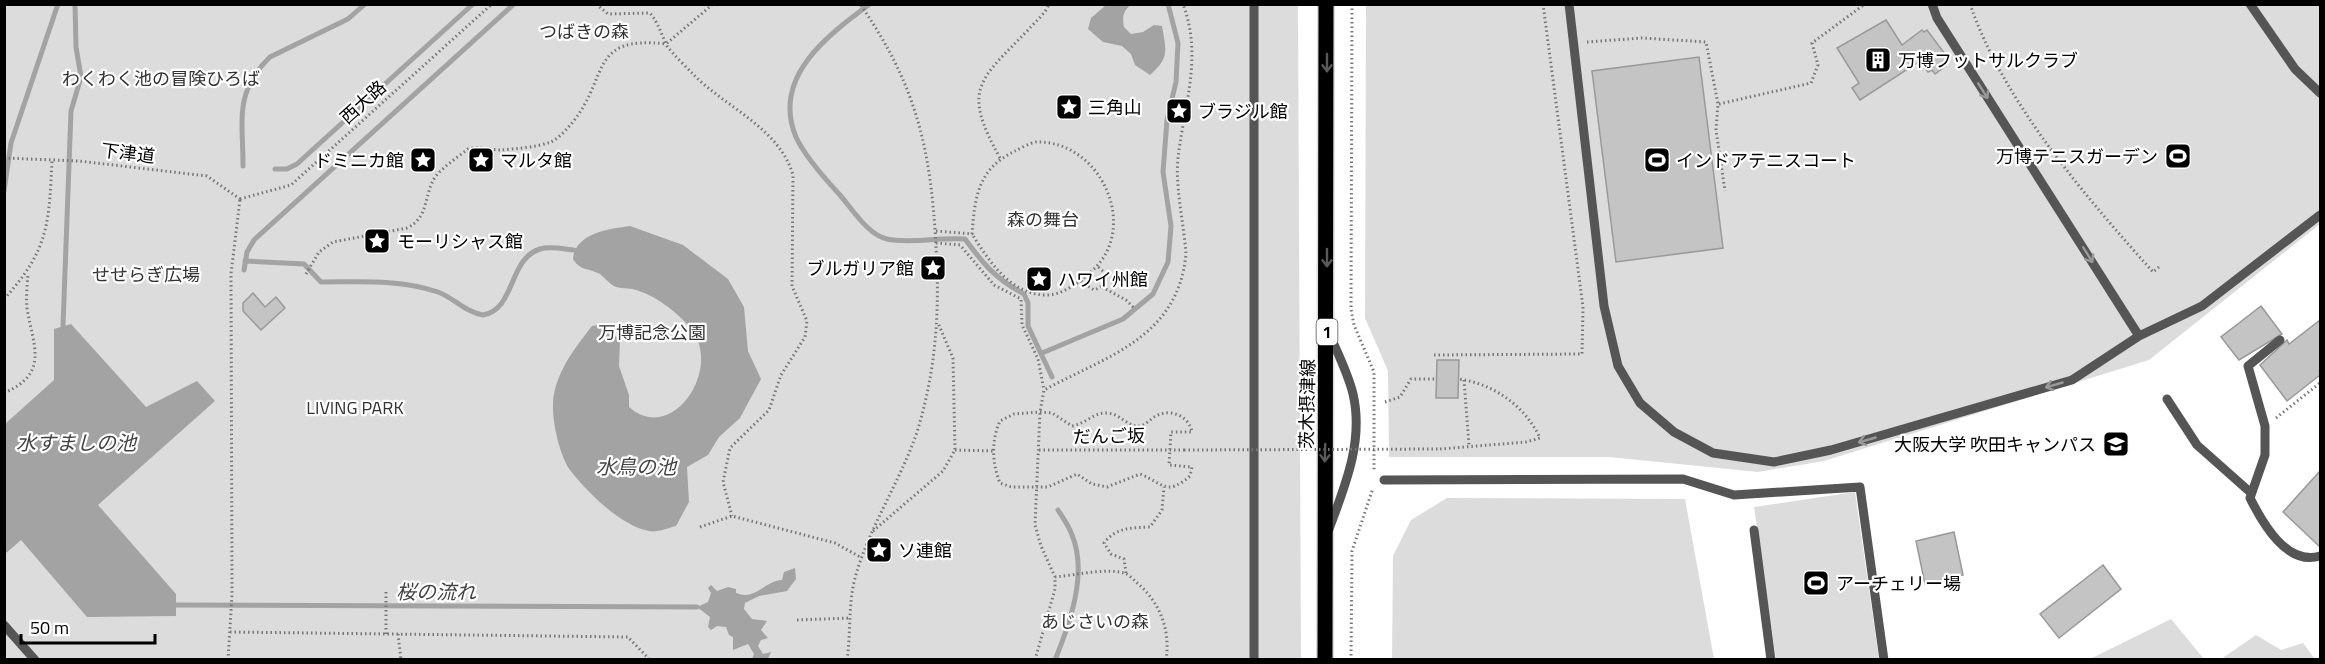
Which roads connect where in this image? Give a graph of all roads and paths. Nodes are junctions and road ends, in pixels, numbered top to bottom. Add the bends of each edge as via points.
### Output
1 (492, 4) edge
2 (596, 4) edge
3 (713, 4) edge
4 (1049, 4) edge
5 (1183, 4) edge
6 (1254, 4) edge
7 (1326, 4) edge
8 (1352, 4) edge
9 (1543, 4) edge
10 (1569, 4) edge
11 (1866, 4) edge
12 (1932, 4) edge
13 (1970, 4) edge
14 (2250, 4) edge
15 (860, 5) edge
16 (1574, 43) junction
17 (666, 45) junction
18 (2320, 93) edge
19 (1718, 104) junction
20 (4, 158) edge
21 (1000, 158) junction
22 (52, 160) junction
23 (1725, 191) dead end
24 (240, 199) junction
25 (2320, 215) edge
26 (936, 231) junction
27 (972, 234) junction
28 (936, 243) junction
29 (1097, 266) junction
30 (2159, 267) dead end
31 (28, 273) junction
32 (306, 274) dead end
33 (1081, 281) junction
34 (1102, 287) junction
35 (4, 299) edge
36 (1134, 308) dead end
37 (937, 322) junction
38 (1328, 328) junction
39 (2139, 336) junction
40 (2280, 340) dead end
41 (1434, 355) dead end
42 (1437, 379) dead end
43 (1459, 379) dead end
44 (1464, 380) junction
45 (2320, 383) edge
46 (1044, 390) junction
47 (4, 393) edge
48 (2167, 399) dead end
49 (1385, 402) dead end
50 (1040, 412) junction
51 (2265, 426) junction
52 (1469, 445) junction
53 (1170, 449) junction
54 (955, 450) junction
55 (1038, 450) junction
56 (994, 451) junction
57 (1384, 480) dead end
58 (1037, 487) junction
59 (1164, 487) junction
60 (2250, 492) junction
61 (732, 516) junction
62 (700, 527) dead end
63 (1754, 530) dead end
64 (872, 532) junction
65 (1324, 544) junction
66 (2320, 556) edge
67 (862, 558) junction
68 (1126, 573) junction
69 (1055, 577) junction
70 (386, 592) dead end
71 (850, 618) junction
72 (797, 620) dead end
73 (4, 625) edge
74 (230, 632) junction
75 (386, 634) junction
76 (398, 634) junction
77 (35, 660) edge
78 (228, 660) edge
79 (401, 660) edge
80 (650, 660) edge
81 (847, 660) edge
82 (1035, 660) edge
83 (1166, 660) edge
84 (1254, 660) edge
85 (1325, 660) edge
86 (1351, 660) edge
87 (1771, 660) edge
88 (1884, 660) edge

1 - 24 path, 西大路 via 291,184
2 - 17 path via 608,14 650,13 659,24
3 - 17 path
4 - 21 path via 988,71 977,94 983,128
5 - 46 path via 1191,29 1193,59 1178,160 1186,254 1180,283 1163,313 1137,342
6 - 84 lane
7 -> 38 main road, 茨木摂津線 / 1
8 - 86 path via 1351,309 1375,380 1373,491 1352,551
9 - 41 path via 1583,306 1582,354
10 - 16 lane
11 - 19 path via 1812,43 1818,65 1811,83
12 -> 39 lane via 1937,18
13 - 30 path via 1980,34 2007,82 2086,197 2153,272
14 - 18 lane via 2295,69
15 - 26 path via 895,61 920,122 932,176
16 - 19 path via 1642,38 1706,42
39 -> 16 lane via 2072,380 1830,450 1774,462 1713,453 1674,432 1640,403 1618,366 1604,306
17 - 32 path via 614,49 607,55 585,103 558,137 504,149 468,148 436,176 423,213 415,223 407,228 340,239 326,246
17 - 61 path via 694,76 764,133 790,164 793,175 792,286 807,321 806,337 781,375 769,410 730,448 723,482
19 - 23 path via 1716,130
20 - 22 path, 下津道
21 - 27 path via 984,176 975,201
21 - 29 path via 1035,142 1070,148 1090,162 1101,176 1113,211 1112,240
22 - 24 path, 下津道 via 207,176
22 - 31 path via 49,220
24 - 74 path via 231,274
25 - 39 lane via 2202,306
26 - 27 path
26 - 28 path
27 - 33 path via 1001,276 1035,295 1051,295
28 - 37 path
28 - 46 path via 960,245 994,285 1021,299 1022,325 1038,359
29 - 33 path
29 - 34 path via 1104,272
31 - 35 path
31 - 47 path via 27,305 36,359 28,378
33 - 34 path via 1095,290
34 - 36 path
37 - 54 path via 953,358
37 - 64 path via 917,431 905,466
38 -> 65 main road, 茨木摂津線 / 1
38 - 65 lane via 1353,394 1355,430 1353,462
40 - 51 lane via 2248,366
42 - 49 path via 1411,379 1400,397
43 - 44 path
44 - 52 path
44 - 52 path, だんご坂 via 1494,389 1507,398 1527,417 1540,438
45 - 51 path
46 - 50 path
48 - 60 lane via 2197,445
50 - 53 path via 1052,412 1072,426 1104,413 1139,426 1162,414 1174,413 1189,423 1192,432 1171,432
50 - 55 path
50 - 56 path via 1014,414 1000,421
51 - 60 lane via 2265,455
52 - 53 path, だんご坂, bridge via 1440,449
53 - 55 path, だんご坂
53 - 59 path via 1170,465 1192,466 1190,476 1180,485
54 - 56 path
54 - 64 path via 943,471
55 - 58 path
56 - 58 path via 1000,483
57 - 88 lane via 1683,479 1734,495 1860,487
58 - 59 path via 1048,487 1077,474 1092,484 1107,487 1140,474
58 - 69 path via 1037,535
59 - 68 path via 1162,510 1150,527 1112,532 1104,543 1111,554 1124,559
60 - 66 lane via 2255,509 2289,551 2307,559
61 - 62 path
61 - 67 path via 835,543
63 - 87 lane
64 - 67 path
65 - 85 main road, 茨木摂津線 / 1
67 - 71 path
68 - 69 path
68 - 83 path via 1148,592 1164,619 1169,645
69 - 82 path via 1052,603
70 - 75 path
71 - 72 path
71 - 81 path
73 - 77 lane
74 - 75 path
74 - 78 path
75 - 76 path
76 - 79 path
76 - 80 path via 628,637

